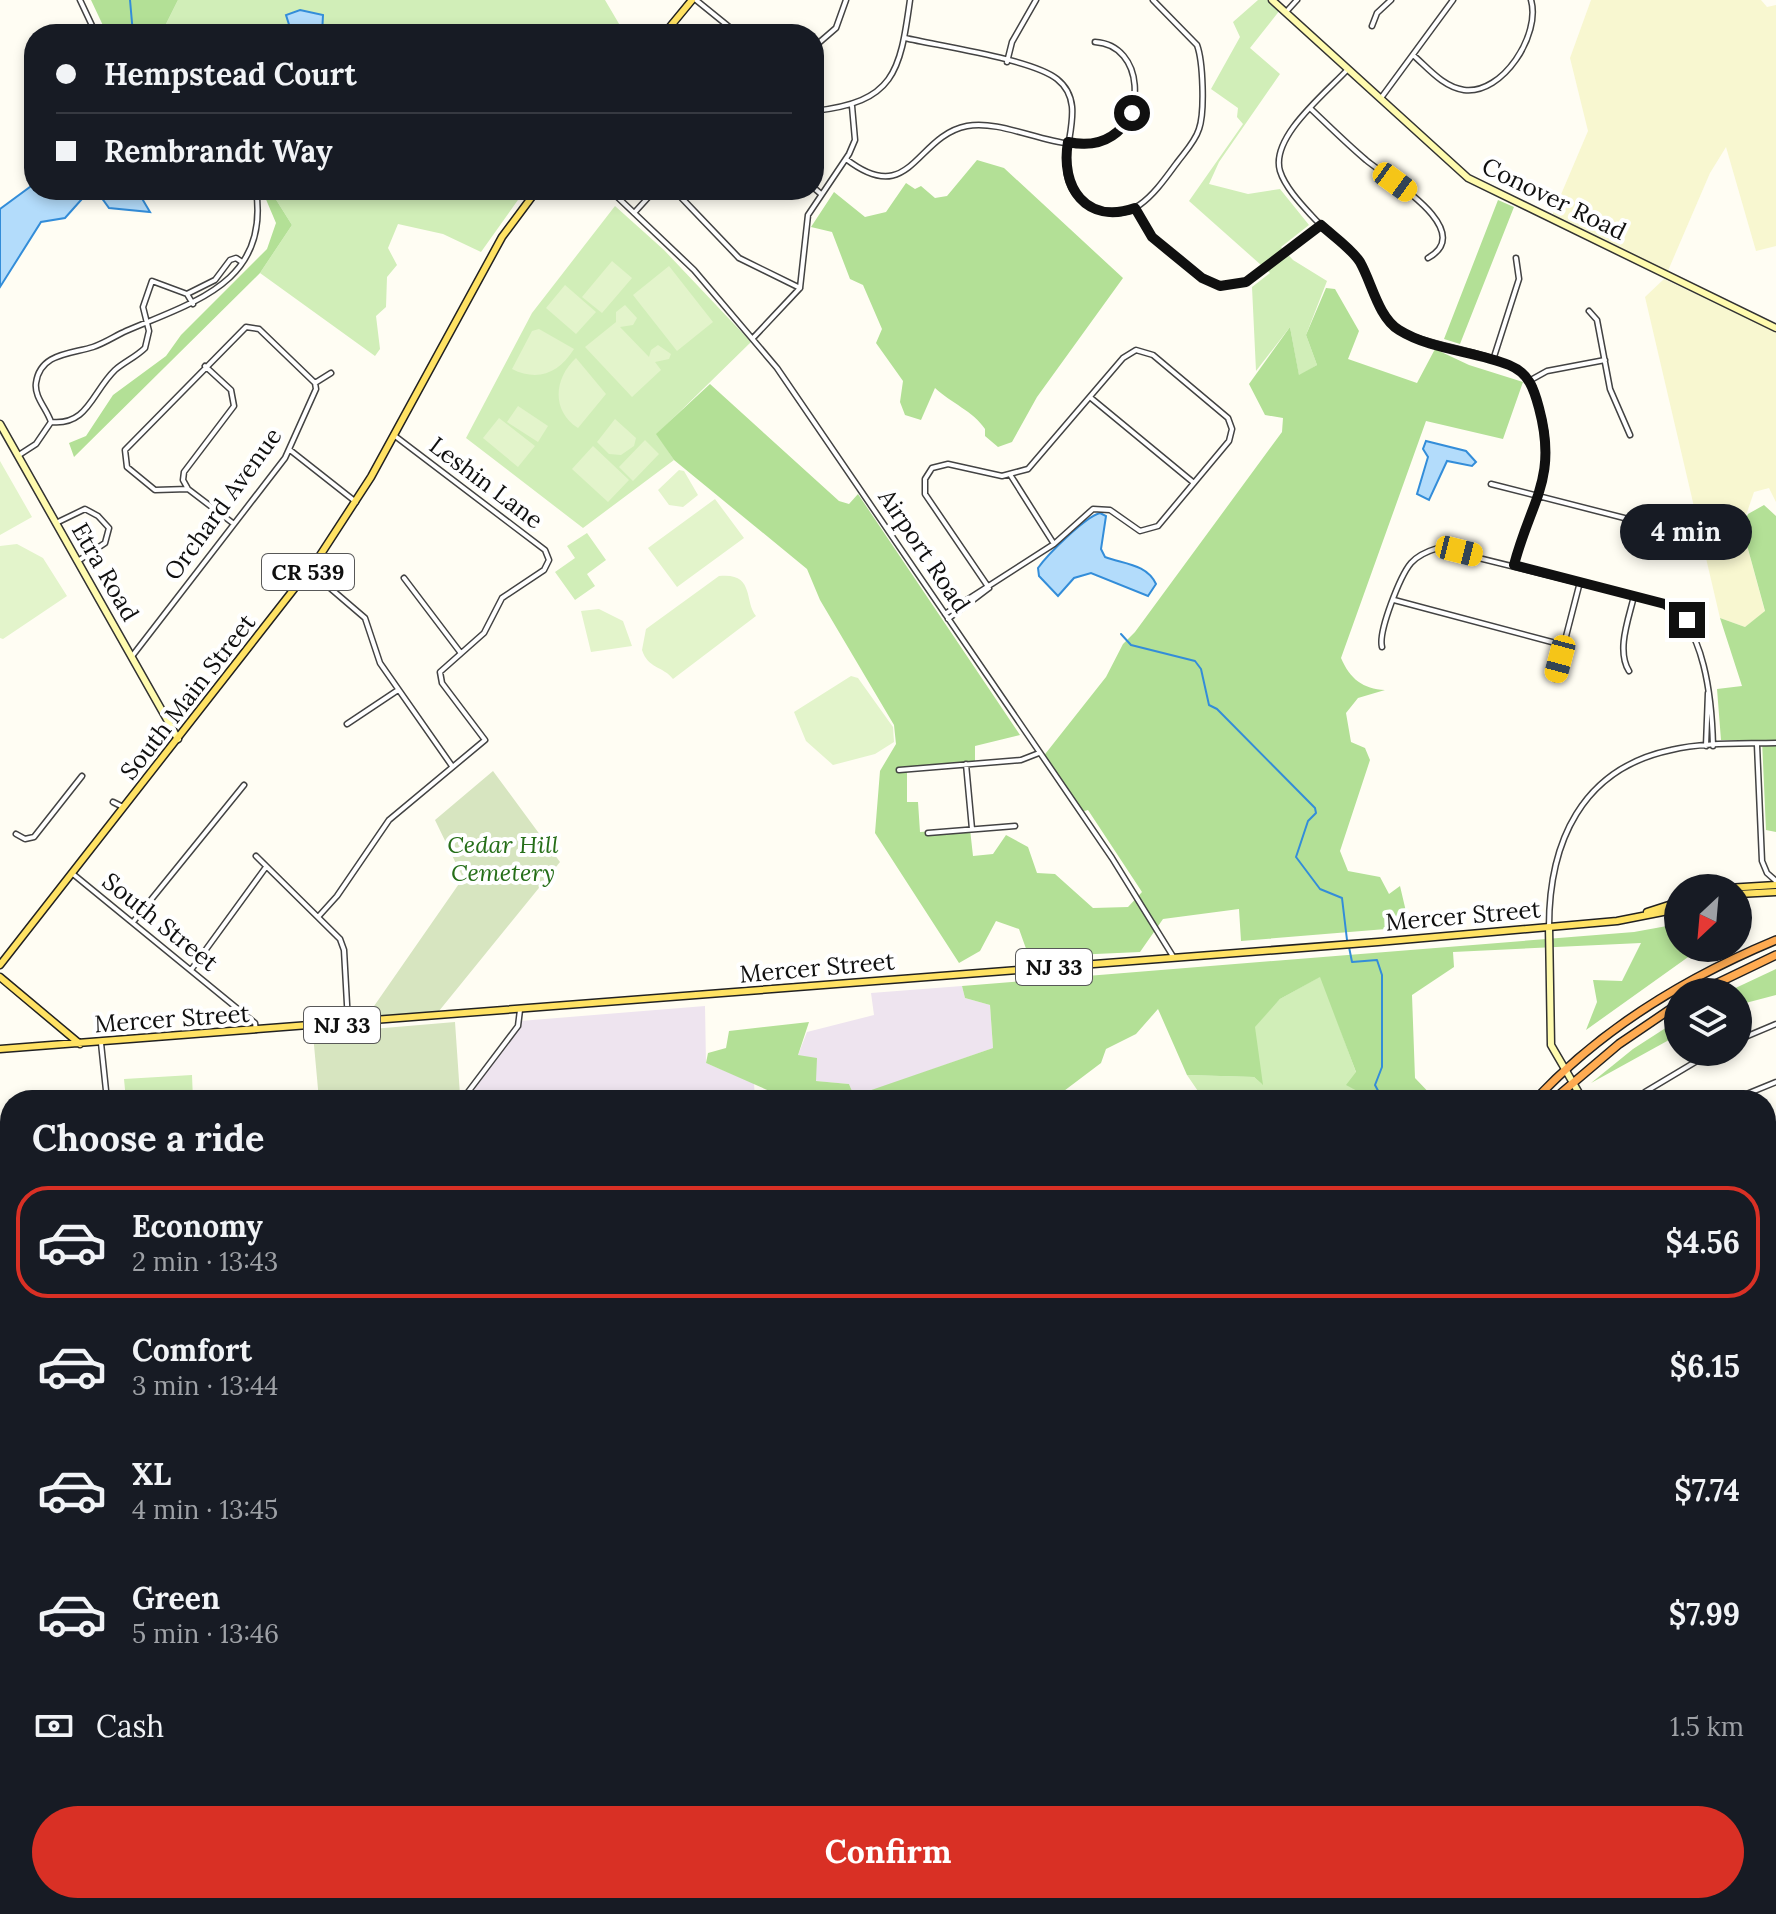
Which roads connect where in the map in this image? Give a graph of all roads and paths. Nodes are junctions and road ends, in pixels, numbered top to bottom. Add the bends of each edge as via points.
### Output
1 (80, 0) edge
2 (694, 0) edge
3 (846, 0) edge
4 (910, 0) edge
5 (1036, 0) edge
6 (1153, 0) edge
7 (1272, 0) edge
8 (1297, 0) edge
9 (1391, 0) edge
10 (1453, 0) edge
11 (1531, 0) edge
12 (1286, 12) junction
13 (91, 24) edge
14 (673, 24) edge
15 (725, 24) edge
16 (1372, 26) dead end
17 (824, 38) edge
18 (905, 38) junction
19 (1095, 42) dead end
20 (1413, 55) junction
21 (1007, 62) junction
22 (1348, 69) junction
23 (1380, 99) junction
24 (852, 106) junction
25 (1311, 109) junction
26 (824, 110) edge
27 (1068, 142) junction
28 (846, 159) junction
29 (824, 190) edge
30 (256, 200) edge
31 (530, 200) edge
32 (620, 200) edge
33 (646, 200) edge
34 (684, 200) edge
35 (817, 200) edge
36 (1135, 208) junction
37 (634, 213) junction
38 (1321, 225) junction
39 (1428, 258) dead end
40 (1516, 258) dead end
41 (242, 262) junction
42 (800, 288) junction
43 (187, 294) junction
44 (193, 304) junction
45 (1589, 311) dead end
46 (147, 324) junction
47 (1776, 328) edge
48 (753, 338) junction
49 (1493, 360) junction
50 (1605, 360) junction
51 (205, 366) junction
52 (331, 373) dead end
53 (1529, 381) junction
54 (315, 383) junction
55 (1090, 398) junction
56 (51, 422) junction
57 (0, 424) edge
58 (393, 435) junction
59 (1630, 435) dead end
60 (290, 450) junction
61 (18, 456) junction
62 (1011, 476) junction
63 (1194, 483) junction
64 (1491, 484) dead end
65 (188, 489) junction
66 (1540, 496) junction
67 (356, 502) junction
68 (1661, 521) dead end
69 (56, 523) junction
70 (234, 524) junction
71 (1054, 544) junction
72 (78, 561) junction
73 (1514, 565) junction
74 (309, 570) junction
75 (404, 578) dead end
76 (1580, 582) junction
77 (989, 588) junction
78 (1634, 596) junction
79 (1394, 600) junction
80 (945, 614) junction
81 (948, 619) junction
82 (1563, 645) junction
83 (1382, 647) dead end
84 (460, 652) junction
85 (133, 655) junction
86 (1629, 671) dead end
87 (1555, 679) dead end
88 (398, 690) junction
89 (1708, 693) junction
90 (347, 724) dead end
91 (178, 739) junction
92 (1776, 743) edge
93 (1757, 744) junction
94 (1706, 746) junction
95 (1713, 746) junction
96 (1039, 753) junction
97 (966, 764) junction
98 (452, 766) junction
99 (899, 770) dead end
100 (82, 776) dead end
101 (244, 785) dead end
102 (1015, 826) dead end
103 (972, 829) junction
104 (928, 833) dead end
105 (16, 834) dead end
106 (256, 856) dead end
107 (266, 867) junction
108 (73, 874) junction
109 (1776, 883) edge
110 (1752, 885) edge
111 (1776, 892) edge
112 (1752, 893) edge
113 (1664, 907) edge
114 (1664, 911) edge
115 (1637, 916) junction
116 (318, 917) junction
117 (133, 922) junction
118 (1549, 927) junction
119 (1776, 940) edge
120 (1776, 955) edge
121 (1174, 958) junction
122 (0, 965) edge
123 (191, 970) junction
124 (0, 977) edge
125 (1728, 978) edge
126 (520, 1010) junction
127 (1664, 1013) edge
128 (348, 1024) junction
129 (1776, 1024) edge
130 (256, 1032) junction
131 (1752, 1034) edge
132 (101, 1043) junction
133 (80, 1044) junction
134 (0, 1049) edge
135 (1689, 1066) edge
136 (1564, 1072) junction
137 (1776, 1082) edge
138 (1571, 1083) junction
139 (106, 1090) edge
140 (470, 1090) edge
141 (1545, 1090) edge
142 (1564, 1090) edge
143 (1576, 1090) edge
144 (1648, 1090) edge
145 (1756, 1090) edge

1 - 13 street
2 - 14 main road
2 - 15 street
3 - 17 street via 836,28
4 - 18 street
5 - 21 street
6 - 36 street via 1198,48 1201,120 1193,141 1153,195
7 - 12 street, Conover Road
8 - 12 street
9 - 16 street
10 - 20 street
11 - 20 street via 1528,38 1489,84 1469,90 1448,85
12 - 22 street, Conover Road
18 - 21 street
18 - 24 street via 890,78
19 - 27 street via 1110,47 1131,70 1134,108 1125,126 1106,140
20 - 23 street
21 - 27 street via 1046,73 1065,87 1073,113
22 - 23 street, Conover Road
22 - 25 street
23 - 47 street, Conover Road via 1477,183
24 - 26 street
24 - 28 street via 856,132
25 - 38 street via 1285,139 1279,165 1287,184
25 - 39 street via 1366,160 1430,208 1440,235 1436,252
27 - 28 street via 969,126 951,132 896,175 871,175
27 - 36 street via 1066,174 1082,200 1107,212
28 - 29 street
30 - 41 street via 257,228
31 - 58 main road, South Main Street / CR 539 via 502,237
32 - 37 street, Airport Road
33 - 37 street
34 - 42 street via 739,258
35 - 42 street via 806,219
36 - 38 street via 1152,237 1202,278 1220,286 1246,282
37 - 48 street, Airport Road via 694,270
38 - 49 street via 1358,259 1394,326
40 - 49 street via 1519,279
41 - 43 street via 230,260 215,280
41 - 44 street via 230,279
42 - 48 street
43 - 44 street
43 - 46 street via 152,281 143,307
44 - 46 street
45 - 50 street via 1597,320
46 - 56 street via 145,348 115,370 80,417
46 - 56 street via 51,358 36,383
48 - 80 street, Airport Road
49 - 53 street via 1512,366
50 - 53 street via 1547,371
50 - 59 street via 1612,394
51 - 54 street via 240,329 254,327
51 - 65 street via 231,390 234,406 184,472
51 - 65 street via 124,454 127,467 155,490
52 - 54 street
53 - 66 street via 1547,440
54 - 60 street, Orchard Avenue
55 - 62 street via 1035,464
55 - 63 street
55 - 63 street via 1129,353 1140,350 1155,356 1224,413 1231,425 1229,441
56 - 61 street via 40,440
57 - 61 street, Etra Road
58 - 67 main road, South Main Street / CR 539
58 - 84 street, Leshin Lane via 549,556 544,570 502,598 484,633
60 - 67 street
60 - 70 street, Orchard Avenue
61 - 69 street, Etra Road
62 - 71 street
62 - 77 street via 945,464 932,468 925,479 925,494
63 - 71 street via 1152,530 1137,530 1110,510 1096,508
64 - 66 street
65 - 70 street
66 - 68 street via 1644,523
66 - 73 street via 1524,526
67 - 74 main road, South Main Street / CR 539
69 - 72 street, Etra Road
69 - 72 street via 85,509 106,523 109,538
70 - 85 street, Orchard Avenue
71 - 77 street
72 - 85 street, Etra Road
73 - 76 street
73 - 79 street via 1435,549 1408,566
74 - 88 street via 365,618 375,656
74 - 91 main road, South Main Street / CR 539
75 - 84 street
76 - 78 street
76 - 82 street
77 - 80 street
77 - 81 street
78 - 86 street via 1625,645
78 - 89 street via 1672,607 1687,620
79 - 82 street
79 - 83 street via 1380,636
80 - 81 street, Airport Road
81 - 96 street, Airport Road
82 - 87 street
84 - 98 street, Leshin Lane via 441,668 440,680 485,740
85 - 91 street, Etra Road
88 - 90 street
88 - 98 street
89 - 94 street
89 - 95 street
91 - 108 main road, South Main Street / CR 539
92 - 93 street
93 - 95 street
93 - 109 street via 1762,864
94 - 95 street
94 - 118 street via 1645,757 1590,796 1555,858
96 - 97 street via 1021,760
96 - 121 street, Airport Road
97 - 99 street
97 - 103 street
98 - 116 street via 389,820
100 - 105 street via 34,837
101 - 117 street
102 - 103 street
103 - 104 street
106 - 107 street
107 - 116 street
107 - 123 street
108 - 117 street, South Street
108 - 122 main road, South Main Street / CR 539
109 - 110 main road
111 - 112 main road
113 - 115 main road, Mercer Street / NJ 33
114 - 115 main road, Mercer Street / NJ 33
115 - 118 main road, Mercer Street / NJ 33
116 - 128 street via 342,944
117 - 123 street, South Street
118 - 121 main road, Mercer Street / NJ 33
118 - 136 street via 1550,1037
119 - 136 highway via 1668,994
120 - 125 highway
121 - 126 main road, Mercer Street / NJ 33
123 - 130 street, South Street via 255,1023
124 - 133 main road
126 - 128 main road, Mercer Street / NJ 33
126 - 140 street via 518,1026
127 - 138 highway
128 - 130 main road, Mercer Street / NJ 33
129 - 131 street
130 - 132 main road, Mercer Street / NJ 33
132 - 133 main road, Mercer Street / NJ 33
132 - 139 street
133 - 134 main road, Mercer Street / NJ 33
135 - 144 street
136 - 138 street
136 - 141 highway
137 - 145 street
138 - 142 highway
138 - 143 street

